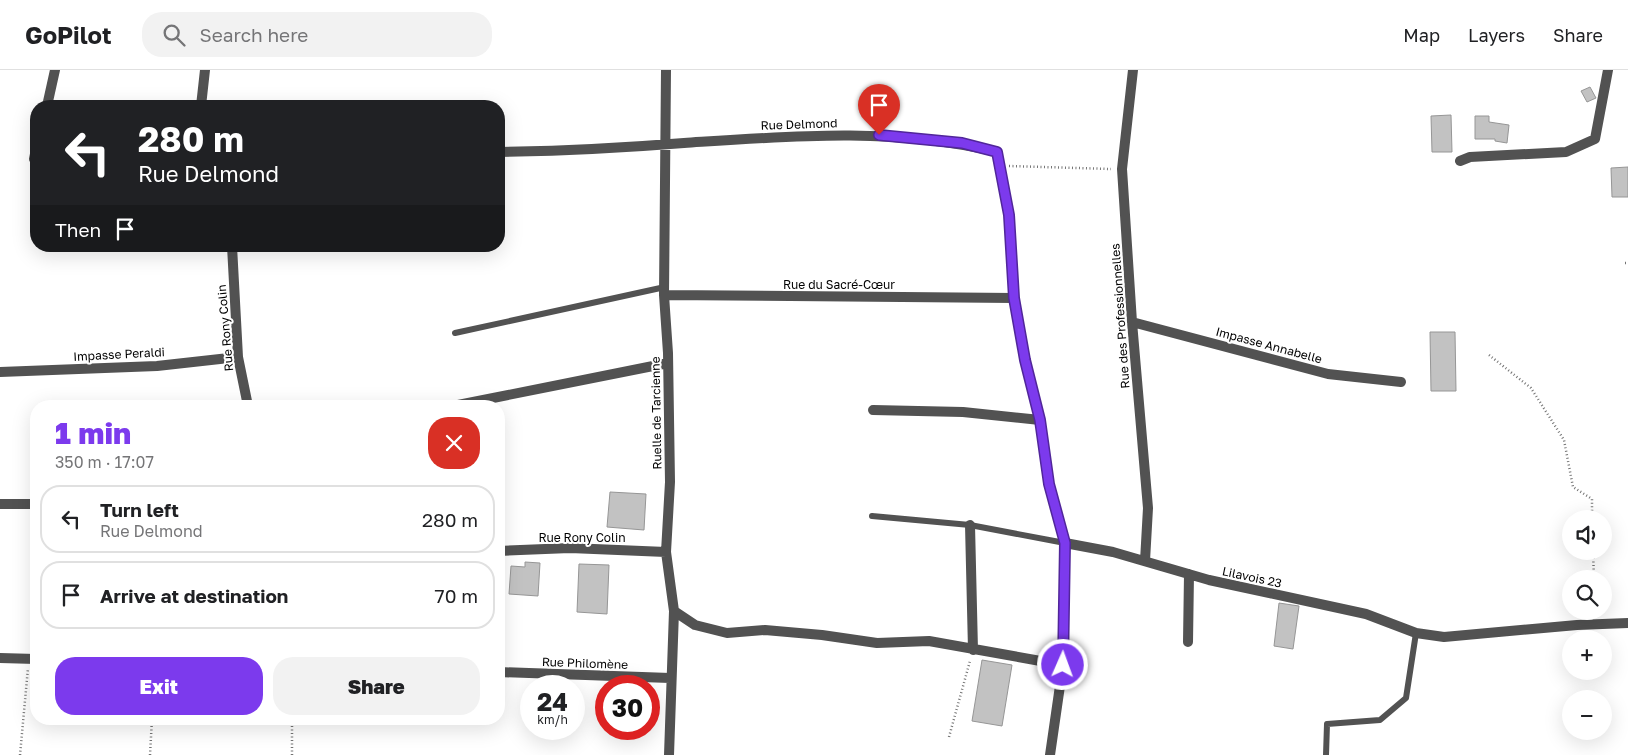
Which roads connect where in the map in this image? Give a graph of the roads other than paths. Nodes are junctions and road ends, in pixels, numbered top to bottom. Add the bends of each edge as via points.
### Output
1 (55, 70) edge
2 (205, 70) edge
3 (666, 70) edge
4 (1134, 70) edge
5 (1608, 70) edge
6 (48, 100) edge
7 (202, 100) edge
8 (666, 145) junction
9 (505, 152) edge
10 (1460, 161) dead end
11 (232, 252) edge
12 (665, 291) junction
13 (1014, 298) junction
14 (1132, 322) junction
15 (455, 333) dead end
16 (238, 357) junction
17 (668, 363) junction
18 (0, 372) edge
19 (1401, 382) dead end
20 (247, 400) edge
21 (483, 400) edge
22 (873, 410) dead end
23 (1040, 420) junction
24 (0, 504) edge
25 (30, 504) edge
26 (872, 516) dead end
27 (970, 525) junction
28 (1065, 543) junction
29 (505, 551) edge
30 (666, 552) junction
31 (1145, 561) junction
32 (1189, 574) junction
33 (674, 611) junction
34 (1628, 623) edge
35 (1416, 633) junction
36 (1188, 642) dead end
37 (973, 650) junction
38 (0, 658) edge
39 (30, 659) edge
40 (1063, 665) junction
41 (505, 672) edge
42 (670, 678) junction
43 (668, 755) edge
44 (1050, 755) edge
45 (1326, 755) edge

1 - 6 street
2 - 7 street
3 - 8 street, Ruelle de Tarcienne
4 - 14 street, Rue des Professionnelles via 1122,169
5 - 10 street via 1595,139 1566,152 1470,157
8 - 9 street, Rue Delmond
8 - 12 street, Ruelle de Tarcienne
8 - 13 street, Rue Delmond via 791,136 879,135 962,143 997,152 1009,215
11 - 16 street, Rue Rony Colin
12 - 13 street, Rue du Sacré-Cœur
12 - 15 lane, Rue du Sacré-Cœur
12 - 17 street, Ruelle de Tarcienne
13 - 23 street, Rue Delmond
14 - 19 street, Impasse Annabelle via 1328,374
14 - 31 street, Rue des Professionnelles via 1148,508
16 - 18 street, Impasse Peraldi via 157,366
16 - 20 street, Rue Rony Colin
17 - 21 street
17 - 30 street, Ruelle de Tarcienne via 670,482
22 - 23 street via 963,412
23 - 28 street, Rue Delmond via 1049,484
24 - 25 street
26 - 27 lane, Lilavois 23
27 - 28 lane, Lilavois 23
27 - 37 street
28 - 31 street, Lilavois 23
28 - 40 street, Rue Delmond
29 - 30 street, Rue Rony Colin via 570,548
30 - 33 street, Ruelle de Tarcienne
31 - 32 street, Lilavois 23
32 - 35 street, Lilavois 23 via 1366,614
32 - 36 street
33 - 37 street via 695,625 728,634 765,630 877,643 929,641
33 - 42 street, Ruelle de Tarcienne
34 - 35 street, Lilavois 23 via 1444,637
35 - 45 lane via 1406,698 1380,720 1327,724
37 - 40 street
38 - 39 street
40 - 44 street, Rue Delmond
41 - 42 street, Rue Philomène
42 - 43 street, Ruelle de Tarcienne

